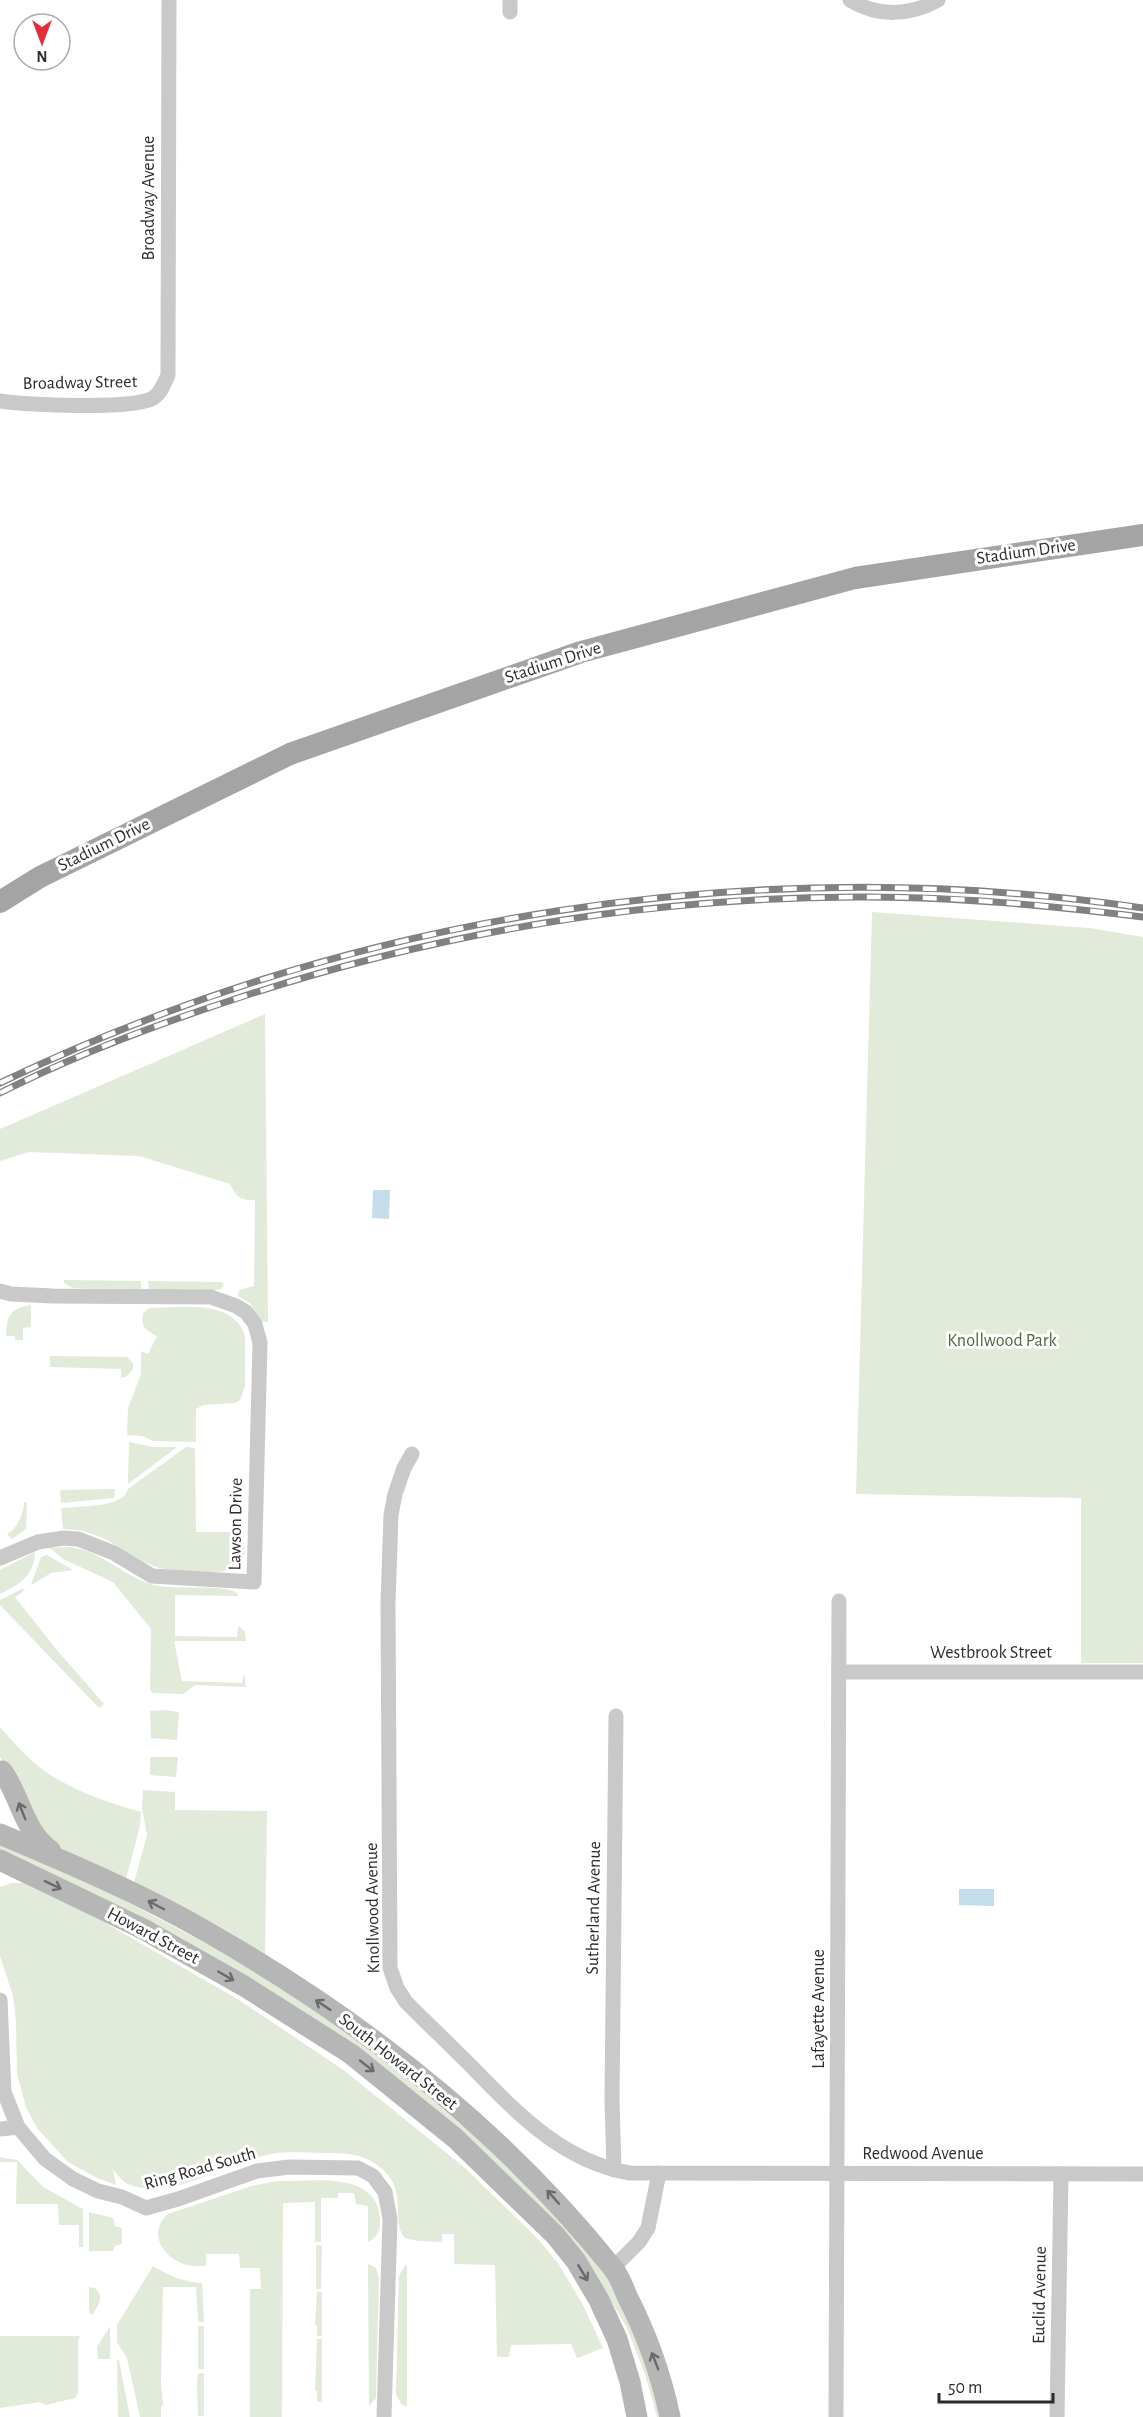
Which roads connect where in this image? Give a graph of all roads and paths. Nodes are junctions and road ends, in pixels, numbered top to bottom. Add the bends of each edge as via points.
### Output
1 (170, 0) edge
2 (850, 0) edge
3 (938, 0) edge
4 (159, 394) joint
5 (0, 401) edge
6 (1143, 535) edge
7 (0, 902) edge
8 (0, 1291) edge
9 (412, 1454) dead end
10 (0, 1558) edge
11 (839, 1601) dead end
12 (839, 1672) junction
13 (1143, 1672) edge
14 (616, 1716) dead end
15 (1, 1769) edge
16 (0, 1795) edge
17 (0, 1834) edge
18 (2, 1865) edge
19 (76, 1866) junction
20 (0, 2000) edge
21 (300, 2023) joint
22 (18, 2127) junction
23 (0, 2129) edge
24 (614, 2170) junction
25 (704, 2172) joint
26 (659, 2173) junction
27 (838, 2173) junction
28 (1061, 2174) junction
29 (1143, 2174) edge
30 (613, 2268) junction
31 (384, 2417) edge
32 (637, 2417) edge
33 (670, 2417) edge
34 (836, 2417) edge
35 (1058, 2417) edge

1 - 4 street, Broadway Avenue via 168,375
2 - 3 street via 867,9 892,13
4 - 5 street, Broadway Street via 132,404 24,405
6 - 7 main road, Stadium Drive via 855,578 581,652 290,754 40,877
8 - 10 street, Lawson Drive via 53,1296 211,1297 246,1312 255,1324 260,1342 254,1582 152,1576 114,1553 78,1539 38,1542
9 - 24 street, Knollwood Avenue via 394,1494 391,1515 389,1957 393,1981 406,2002 537,2129 576,2155
11 - 12 street, Lafayette Avenue
12 - 13 street, Westbrook Street
12 - 27 street, Lafayette Avenue
14 - 24 street, Sutherland Avenue
15 - 16 street
19 -> 15 street via 37,1839
17 - 19 street, South Howard Street
18 -> 21 street, Howard Street via 143,1929
30 -> 19 street, South Howard Street via 580,2227 483,2129 362,2031 208,1932
20 - 22 street, Ring Road South via 4,2092
21 -> 32 street, South Howard Street via 351,2054 455,2138 555,2235 599,2300 617,2339
22 - 23 street
22 - 31 street, Ring Road South via 45,2159 73,2179 146,2208 257,2171 289,2167 358,2168 372,2176 385,2192 390,2219
24 - 26 street, Knollwood Avenue
25 - 26 street, Knollwood Avenue
25 - 27 street, Redwood Avenue
26 - 30 street via 648,2228
27 - 28 street, Redwood Avenue
27 - 34 street, Lafayette Avenue
28 - 29 street, Redwood Avenue
28 - 35 street, Euclid Avenue
33 -> 30 street, South Howard Street via 662,2380 641,2323

